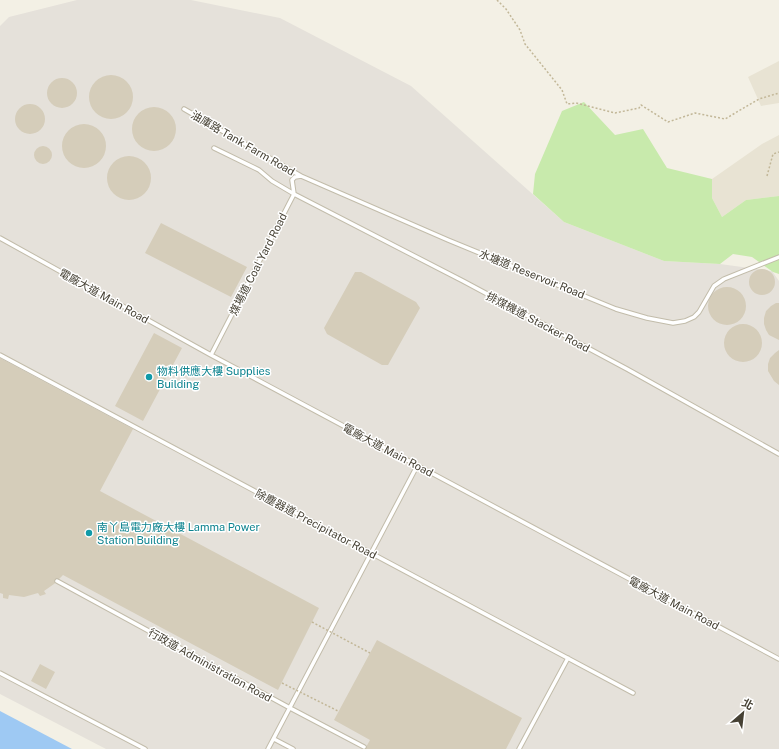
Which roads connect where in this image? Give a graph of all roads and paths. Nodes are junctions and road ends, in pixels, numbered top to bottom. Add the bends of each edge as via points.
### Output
1 (497, 0) edge
2 (779, 93) edge
3 (184, 109) dead end
4 (214, 148) dead end
5 (779, 152) edge
6 (301, 176) junction
7 (767, 176) dead end
8 (294, 194) junction
9 (0, 238) edge
10 (779, 257) edge
11 (0, 355) edge
12 (211, 355) junction
13 (779, 454) edge
14 (417, 466) junction
15 (371, 553) junction
16 (57, 581) dead end
17 (312, 622) dead end
18 (370, 653) dead end
19 (568, 658) junction
20 (779, 659) edge
21 (0, 673) edge
22 (282, 683) dead end
23 (633, 693) dead end
24 (290, 708) junction
25 (338, 711) dead end
26 (274, 739) junction
27 (364, 747) dead end
28 (146, 749) edge
29 (268, 749) edge
30 (293, 749) edge
31 (519, 749) edge

1 - 2 path via 506,8 520,30 525,44 562,90 567,104 576,102 615,113 639,108 641,105 668,122 695,113 726,119 759,99
3 - 6 lane, 油庫路 Tank Farm Road
4 - 8 lane, 排煤機道 Stacker Road via 259,170
5 - 7 path via 773,154
6 - 8 lane, 煤場道 Coal Yard Road via 292,180
6 - 10 lane, 水塘道 Reservoir Road via 616,309 673,323 685,321 700,312 714,286 724,279
8 - 12 lane, 煤場道 Coal Yard Road
8 - 13 lane, 排煤機道 Stacker Road via 620,365
9 - 12 lane, 電廠大道 Main Road
11 - 15 lane, 除塵器道 Precipitator Road
12 - 14 lane, 電廠大道 Main Road
14 - 15 lane
14 - 20 lane, 電廠大道 Main Road
15 - 19 lane, 除塵器道 Precipitator Road
15 - 24 lane
16 - 24 lane, 行政道 Administration Road
17 - 18 path, bridge
19 - 23 lane, 除塵器道 Precipitator Road
19 - 31 lane
21 - 28 lane
22 - 25 path, bridge
24 - 26 lane
24 - 27 lane, 行政道 Administration Road
26 - 29 lane
26 - 30 lane

